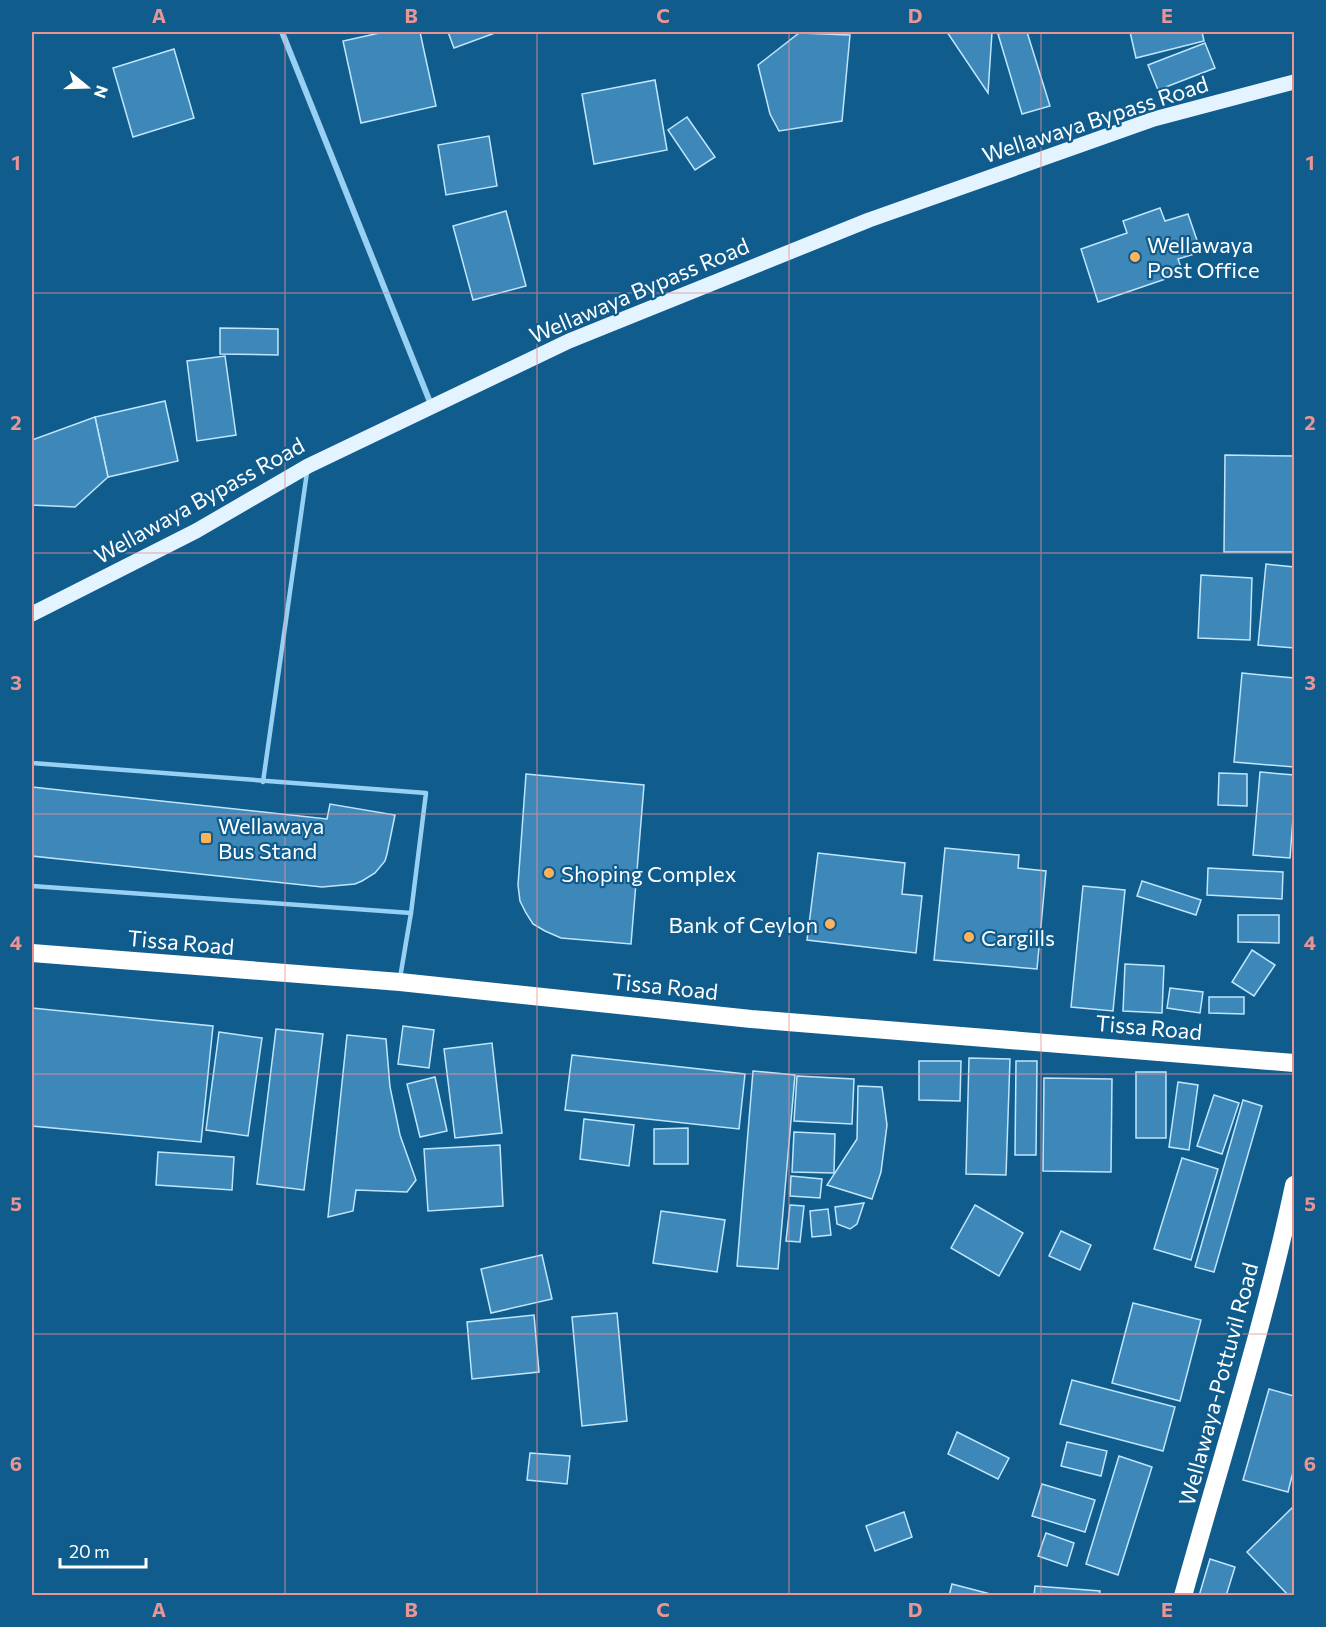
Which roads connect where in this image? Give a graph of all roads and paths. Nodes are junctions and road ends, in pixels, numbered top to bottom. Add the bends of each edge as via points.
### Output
1 (282, 32) edge
2 (1294, 82) edge
3 (432, 407) junction
4 (308, 466) junction
5 (32, 614) edge
6 (32, 764) edge
7 (263, 782) junction
8 (32, 886) edge
9 (411, 913) junction
10 (32, 953) edge
11 (400, 982) junction
12 (1294, 1063) edge
13 (1294, 1185) edge
14 (1183, 1596) edge

1 - 3 street
2 - 3 main road, Wellawaya Bypass Road via 1154,119 869,220 569,341
3 - 4 main road, Wellawaya Bypass Road
4 - 5 main road, Wellawaya Bypass Road via 196,531
4 - 7 lane
6 - 7 lane
7 - 9 lane via 426,793
8 - 9 lane
9 - 11 lane
10 - 11 highway, Tissa Road
11 - 12 highway, Tissa Road via 751,1019
13 - 14 highway, Wellawaya-Pottuvil Road via 1244,1383

